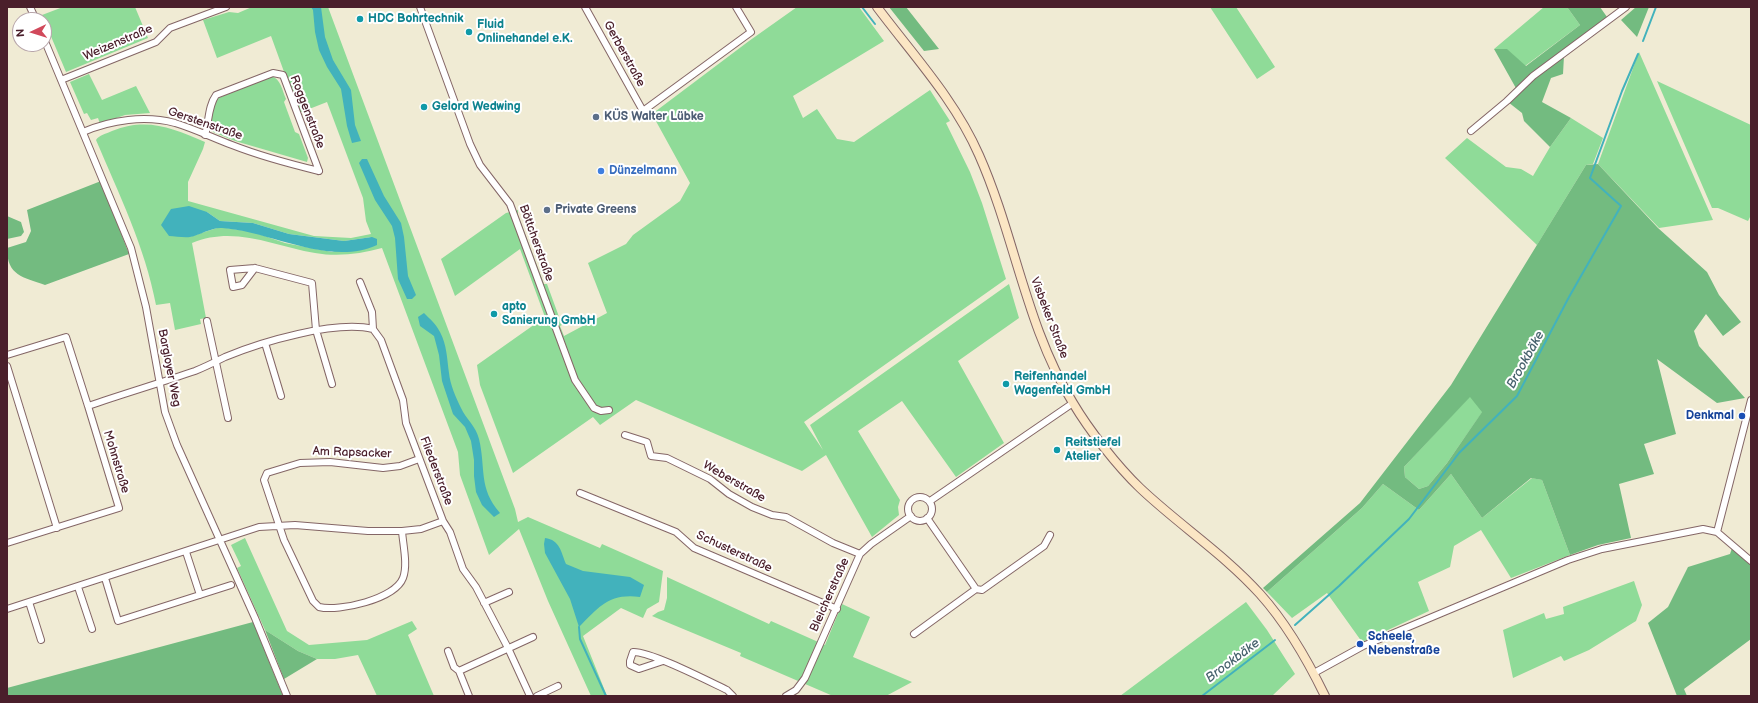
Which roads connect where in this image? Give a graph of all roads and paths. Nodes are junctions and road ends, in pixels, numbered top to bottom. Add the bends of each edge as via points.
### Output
1 (226, 7) edge
2 (420, 7) edge
3 (585, 7) edge
4 (736, 7) edge
5 (877, 7) edge
6 (1626, 7) edge
7 (50, 52) edge
8 (62, 80) junction
9 (1471, 131) dead end
10 (83, 132) junction
11 (205, 135) junction
12 (319, 172) joint
13 (255, 268) dead end
14 (360, 282) dead end
15 (207, 321) dead end
16 (373, 329) junction
17 (316, 330) junction
18 (265, 343) junction
19 (7, 355) edge
20 (216, 362) junction
21 (7, 366) edge
22 (159, 382) junction
23 (332, 384) dead end
24 (281, 396) dead end
25 (1073, 403) junction
26 (1750, 404) edge
27 (88, 406) junction
28 (609, 410) dead end
29 (228, 418) dead end
30 (625, 435) dead end
31 (419, 459) junction
32 (580, 493) dead end
33 (930, 501) junction
34 (911, 516) junction
35 (927, 518) junction
36 (443, 521) junction
37 (280, 525) junction
38 (57, 528) junction
39 (402, 531) junction
40 (1718, 532) junction
41 (1050, 535) dead end
42 (220, 541) junction
43 (7, 544) edge
44 (186, 552) junction
45 (860, 554) junction
46 (1751, 561) edge
47 (105, 578) junction
48 (231, 585) dead end
49 (78, 587) junction
50 (976, 589) junction
51 (509, 592) dead end
52 (200, 595) junction
53 (29, 602) junction
54 (484, 603) junction
55 (837, 608) junction
56 (7, 609) edge
57 (92, 629) dead end
58 (914, 634) dead end
59 (533, 637) dead end
60 (41, 640) dead end
61 (508, 648) junction
62 (448, 651) dead end
63 (663, 661) junction
64 (458, 671) junction
65 (1314, 673) junction
66 (558, 686) dead end
67 (287, 696) edge
68 (469, 696) edge
69 (530, 696) edge
70 (537, 696) edge
71 (733, 696) edge
72 (786, 696) edge
73 (1325, 696) edge

1 - 8 street, Weizenstraße via 170,28 156,42
2 - 28 street, Böttcherstraße via 470,144 480,165 510,204 575,380 594,408 601,411
3 - 4 street, Gerberstraße via 643,111 751,32
5 - 25 main road, Visbeker Straße via 946,97 979,155 1037,325
6 - 9 street via 1533,76
7 - 8 street, Bargloyer Weg
8 - 10 street, Bargloyer Weg
10 - 11 street, Gerstenstraße via 97,126 143,119 176,123
10 - 22 street, Bargloyer Weg via 138,270
11 - 12 street, Gerstenstraße via 260,155
11 - 12 street, Roggenstraße via 212,102 216,96 273,73 283,75
13 - 17 street via 312,283
14 - 16 street via 372,312
15 - 20 street
16 - 17 street via 363,326
16 - 31 street, Fliederstraße via 381,340 403,400 406,423
17 - 18 street
17 - 23 street
18 - 20 street
18 - 24 street
19 - 27 street, Mohnstraße via 66,337
20 - 22 street
20 - 29 street
21 - 38 street
22 - 27 street
22 - 42 street, Bargloyer Weg via 165,412 177,445
25 - 33 street
25 - 65 main road, Visbeker Straße via 1138,487 1259,593 1283,623
26 - 40 street
27 - 38 street, Mohnstraße via 119,508
30 - 45 street, Weberstraße via 647,442 651,456 666,458 710,478 729,494 752,507 786,518
31 - 36 street, Fliederstraße
31 - 37 street, Am Rapsacker via 400,466 383,468 330,462 300,462 268,473 264,480
32 - 55 street, Schusterstraße via 676,532 694,548
33 - 34 street via 924,497 913,499 909,505
33 - 35 street via 932,512
34 - 35 street via 920,520
34 - 45 street, Bleicherstraße
35 - 50 street
36 - 39 street, Fliederstraße via 421,529
36 - 54 street via 450,532 463,569
37 - 39 street, Fliederstraße
37 - 39 street, Am Rapsacker via 284,540 313,601 316,606 322,608 352,606 395,589 403,578 405,569
37 - 42 street, Fliederstraße via 239,532
38 - 43 street, Mohnstraße
40 - 46 street
40 - 65 street via 1703,528 1602,549 1568,560 1363,646
41 - 50 street via 1044,546 982,590
42 - 44 street, Fliederstraße
42 - 67 street, Bargloyer Weg
44 - 47 street, Fliederstraße
44 - 52 street
45 - 55 street, Bleicherstraße
47 - 49 street, Fliederstraße
47 - 52 street via 118,621
48 - 52 street
49 - 53 street, Fliederstraße
49 - 57 street
50 - 58 street
51 - 54 street
53 - 56 street, Fliederstraße
53 - 60 street
54 - 61 street
55 - 72 street, Bleicherstraße via 805,678 796,690
59 - 61 street
61 - 64 street
61 - 69 street
62 - 64 street
63 - 63 street via 639,669 630,665 633,652
63 - 71 street via 727,690
64 - 68 street
65 - 73 main road, Visbeker Straße
66 - 70 street

